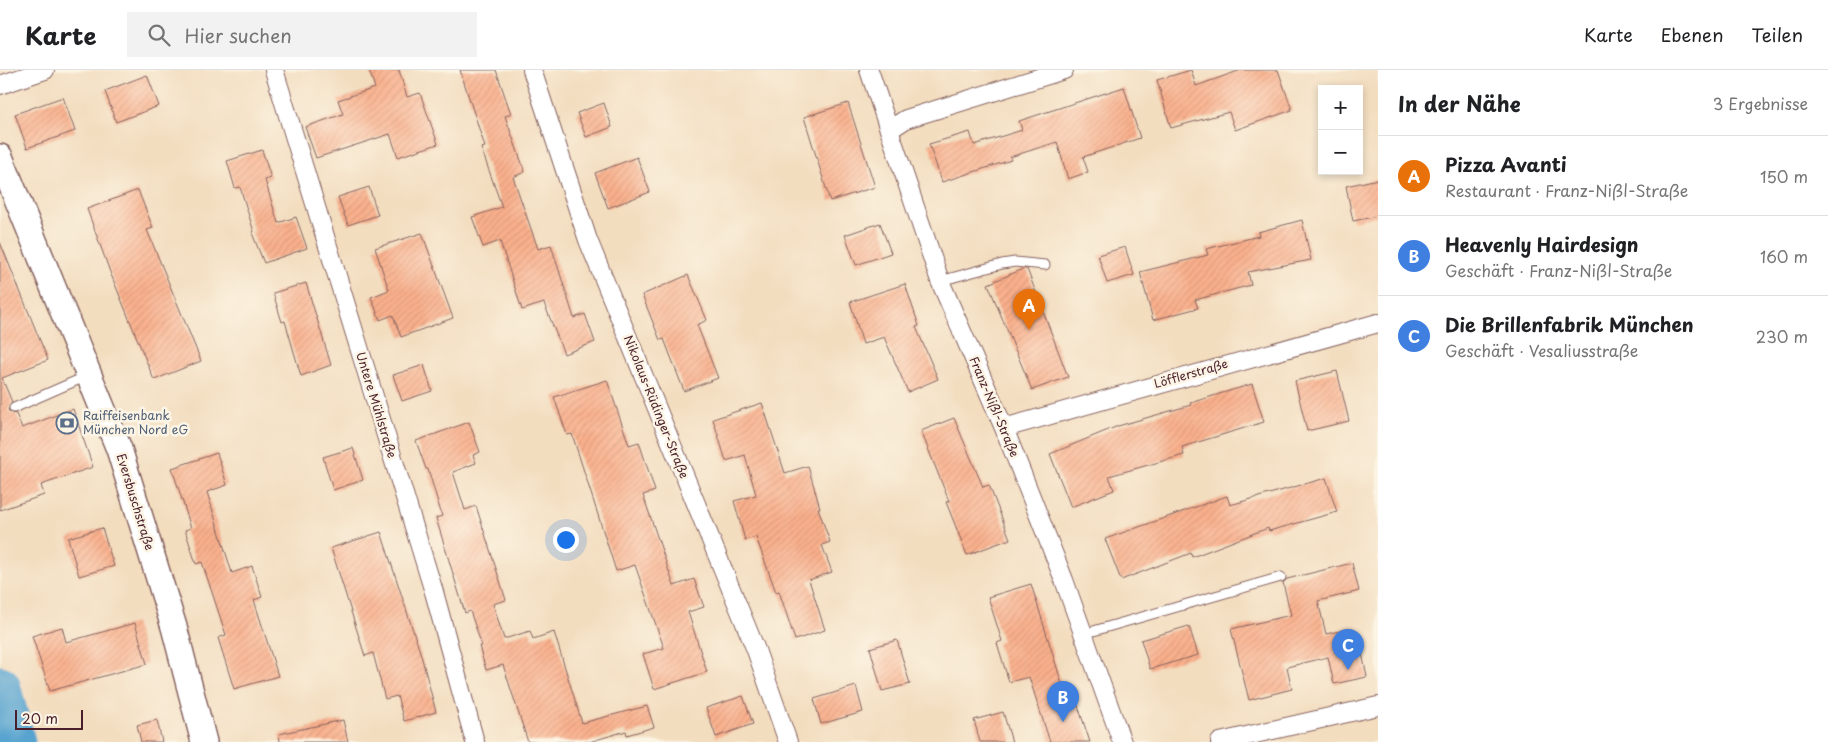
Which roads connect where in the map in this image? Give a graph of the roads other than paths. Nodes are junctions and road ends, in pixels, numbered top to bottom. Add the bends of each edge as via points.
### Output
1 (45, 70) edge
2 (274, 70) edge
3 (532, 70) edge
4 (869, 70) edge
5 (1064, 70) edge
6 (0, 85) edge
7 (889, 130) junction
8 (0, 157) edge
9 (1045, 265) dead end
10 (940, 282) junction
11 (1378, 323) edge
12 (89, 375) junction
13 (14, 408) dead end
14 (1004, 428) junction
15 (1281, 577) dead end
16 (1083, 634) junction
17 (1378, 706) edge
18 (204, 742) edge
19 (475, 742) edge
20 (788, 742) edge
21 (1122, 742) edge
22 (1220, 742) edge

1 - 6 street
2 - 19 street, Untere Mühlstraße via 434,592
3 - 20 street, Nikolaus-Rüdinger-Straße via 588,240 756,650
4 - 7 street, Franz-Nißl-Straße
5 - 7 street via 906,119
7 - 10 street, Franz-Nißl-Straße
8 - 12 main road, Eversbuschstraße
9 - 10 lane via 1002,264
10 - 14 street, Franz-Nißl-Straße
11 - 14 street, Löfflerstraße
12 - 13 lane
12 - 18 main road, Eversbuschstraße via 119,450 174,627
14 - 16 street, Franz-Nißl-Straße
15 - 16 lane
16 - 21 street, Franz-Nißl-Straße
17 - 22 street

